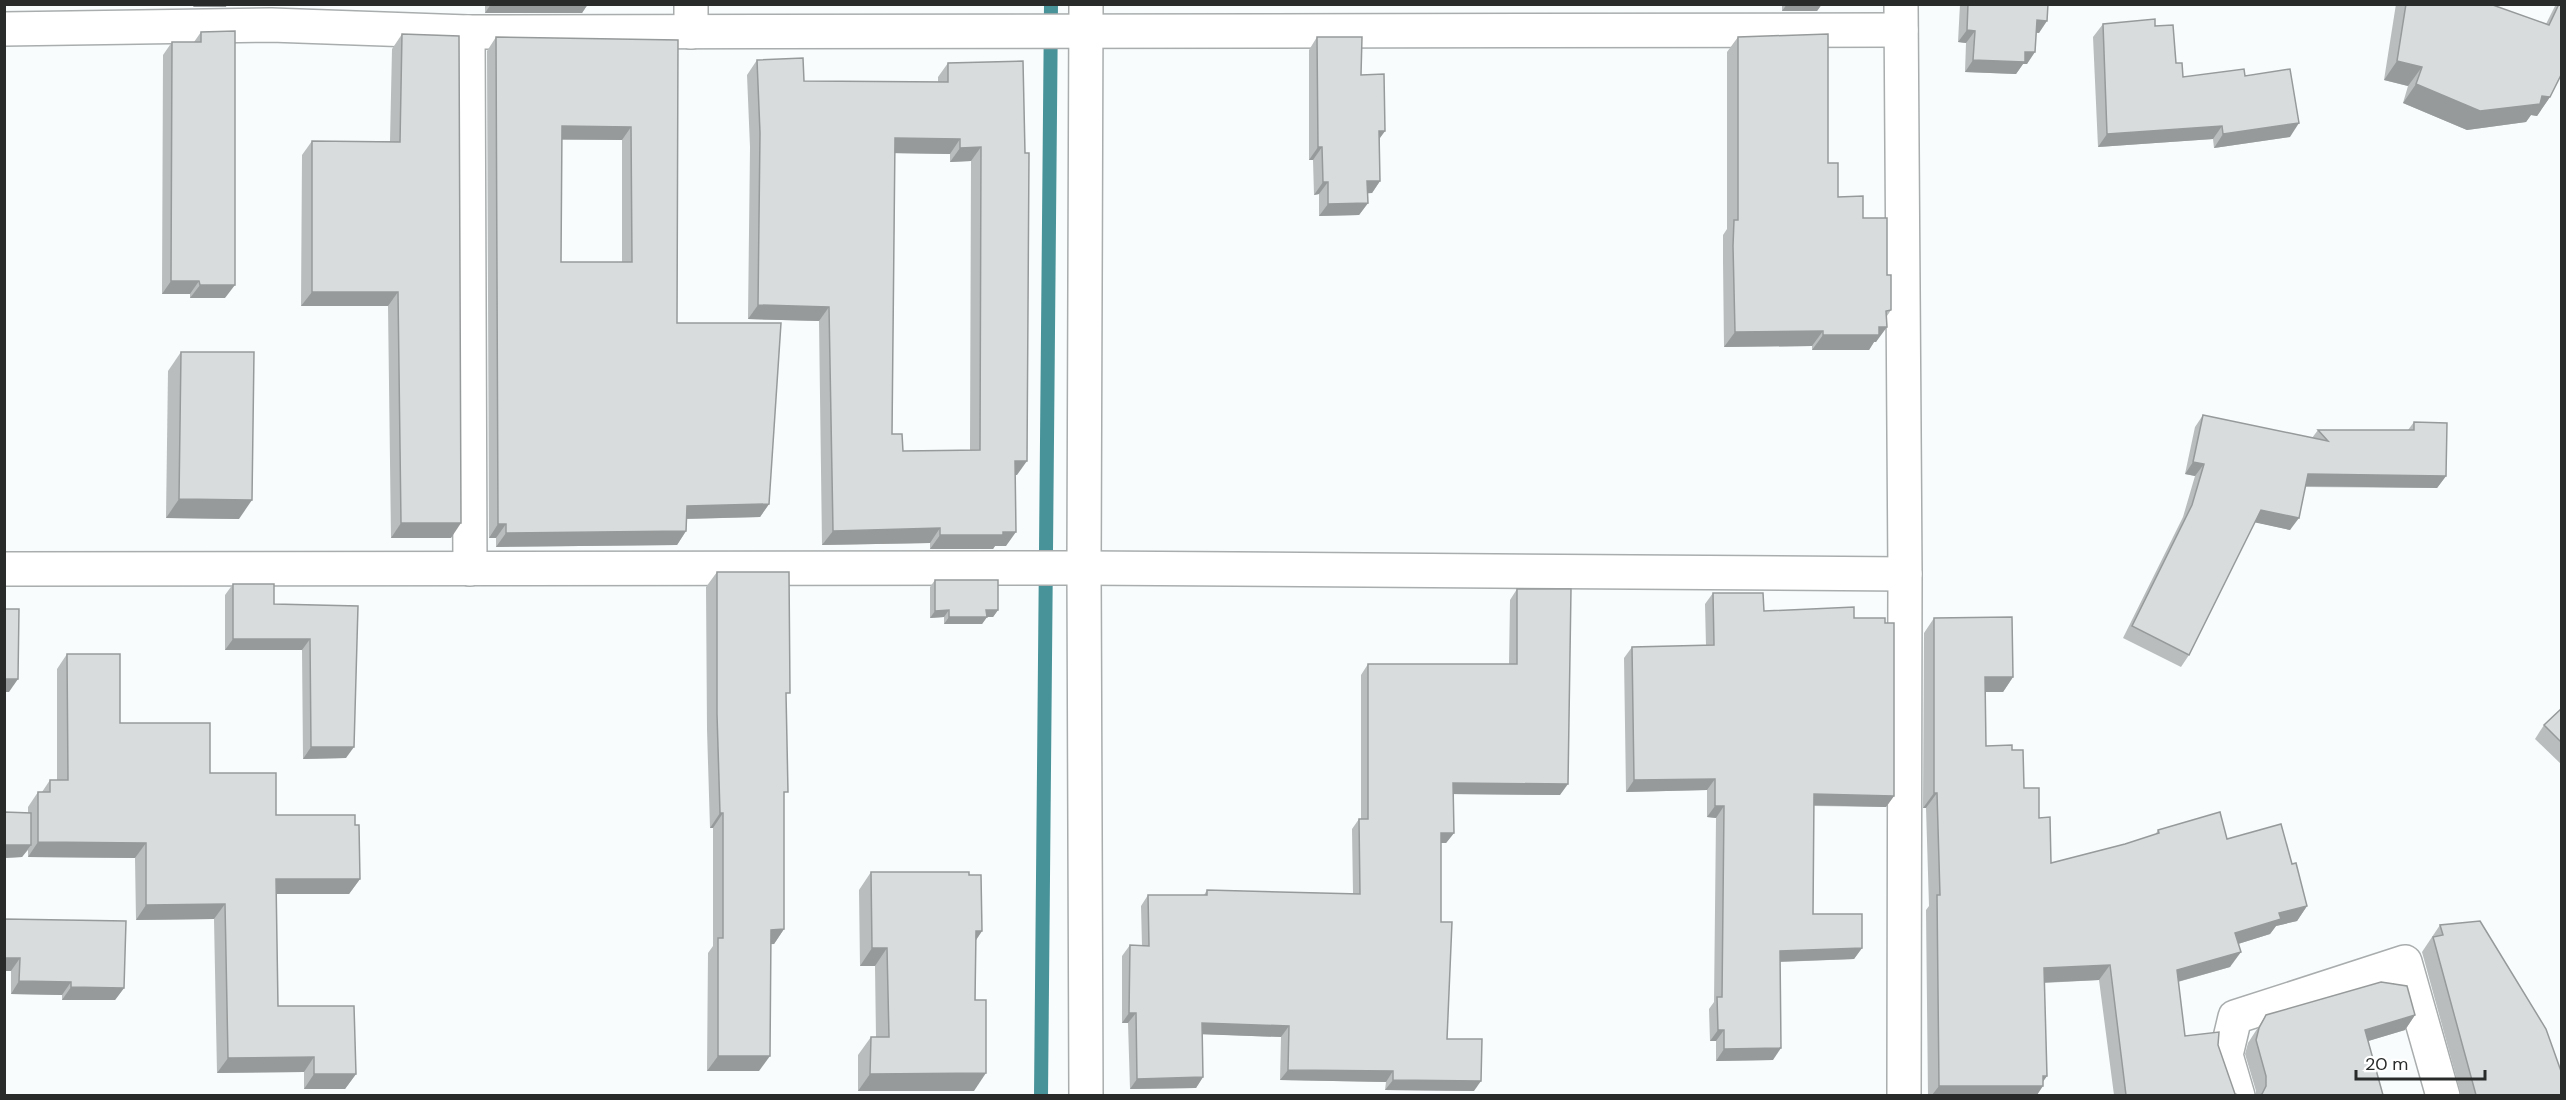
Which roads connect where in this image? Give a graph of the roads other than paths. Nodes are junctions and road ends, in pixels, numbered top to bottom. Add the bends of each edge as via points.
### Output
1 (271, 15) edge
2 (1901, 17) edge
3 (691, 18) edge
4 (1068, 25) edge
5 (4, 29) edge
6 (468, 33) junction
7 (1061, 568) junction
8 (4, 569) edge
9 (470, 569) junction
10 (1905, 574) junction
11 (1086, 1095) edge
12 (1904, 1095) edge
13 (2238, 1095) edge
14 (2444, 1095) edge

1 - 5 street
1 - 6 street
2 - 4 street
2 - 10 street
3 - 4 street
3 - 6 street
4 - 7 street
6 - 9 street
7 - 9 street
7 - 10 street
7 - 11 street
8 - 9 street
10 - 12 street
13 - 14 street via 2226,1055 2235,1017 2405,962

